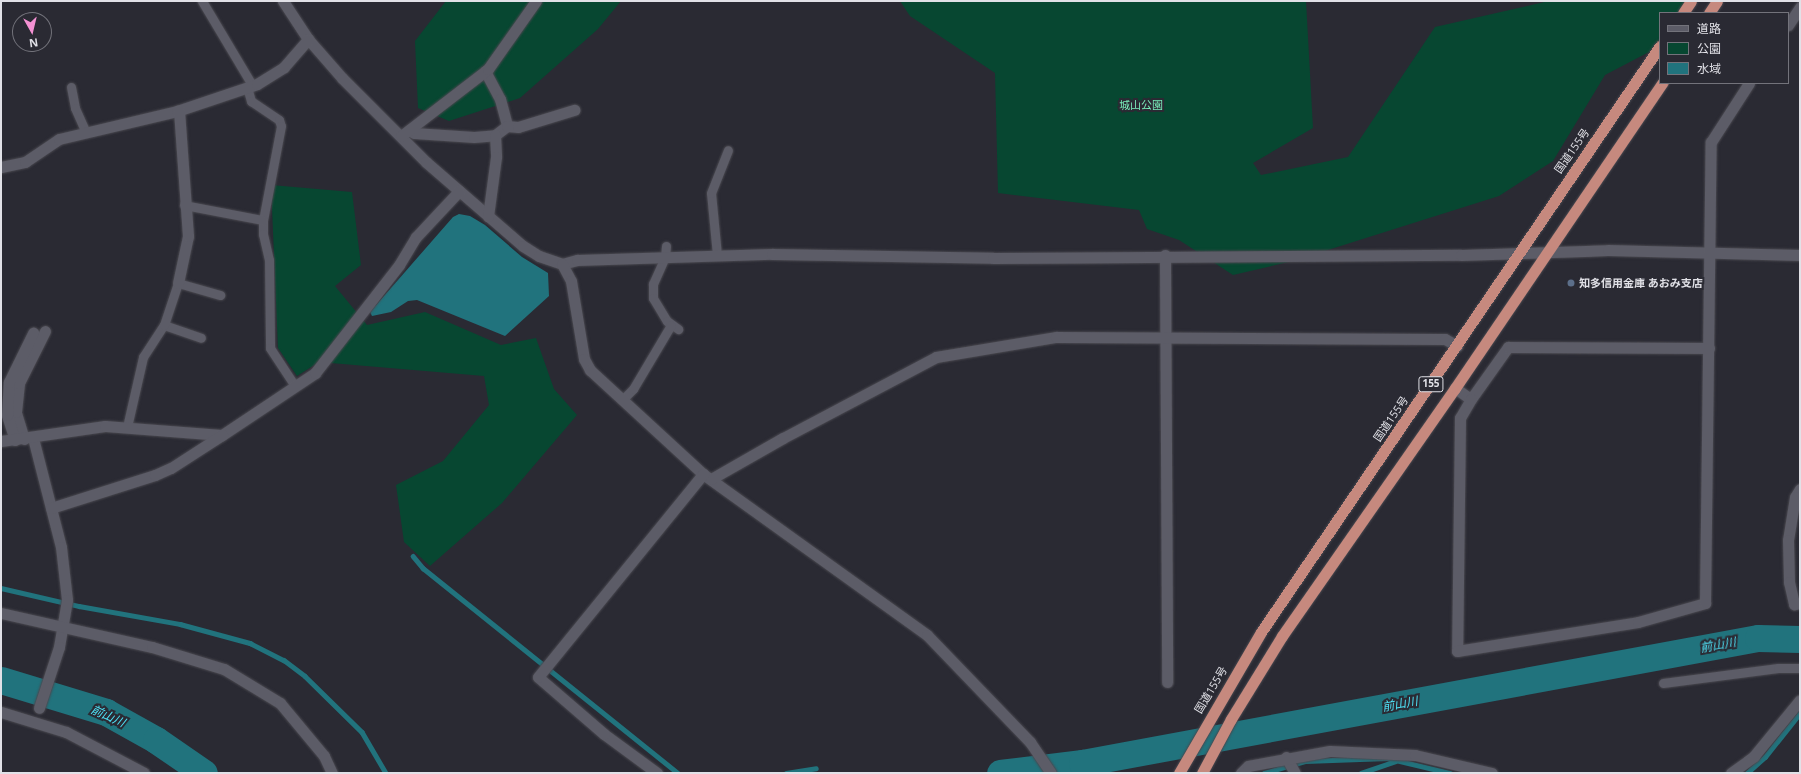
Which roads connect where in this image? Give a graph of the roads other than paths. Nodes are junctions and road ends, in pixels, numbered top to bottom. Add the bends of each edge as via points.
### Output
1 (202, 1) edge
2 (283, 1) edge
3 (536, 1) edge
4 (1691, 1) edge
5 (1717, 1) edge
6 (1800, 7) edge
7 (1684, 12) edge
8 (1710, 12) edge
9 (1789, 24) edge
10 (308, 39) junction
11 (1659, 47) edge
12 (485, 71) junction
13 (1661, 84) edge
14 (1747, 84) edge
15 (250, 86) junction
16 (71, 87) dead end
17 (179, 110) junction
18 (574, 110) dead end
19 (507, 126) junction
20 (86, 133) junction
21 (405, 133) junction
22 (496, 135) junction
23 (728, 150) dead end
24 (1, 167) edge
25 (459, 191) junction
26 (184, 204) junction
27 (488, 216) junction
28 (263, 220) junction
29 (666, 251) junction
30 (1548, 251) junction
31 (1518, 252) junction
32 (1711, 252) junction
33 (717, 255) junction
34 (1165, 255) junction
35 (1800, 255) edge
36 (562, 264) junction
37 (178, 283) junction
38 (220, 295) dead end
39 (164, 326) junction
40 (45, 331) dead end
41 (33, 333) dead end
42 (201, 338) dead end
43 (1166, 338) junction
44 (1457, 346) junction
45 (1708, 348) junction
46 (295, 386) junction
47 (1455, 388) junction
48 (1471, 399) junction
49 (622, 400) junction
50 (127, 427) junction
51 (222, 435) junction
52 (24, 439) junction
53 (1, 441) edge
54 (707, 477) junction
55 (1800, 489) edge
56 (51, 508) junction
57 (1800, 603) edge
58 (1, 613) edge
59 (63, 628) junction
60 (1800, 668) edge
61 (1167, 682) dead end
62 (1663, 683) dead end
63 (1800, 700) edge
64 (39, 708) dead end
65 (1, 712) edge
66 (1286, 757) junction
67 (1181, 768) edge
68 (142, 772) edge
69 (332, 773) edge
70 (657, 773) edge
71 (1051, 773) edge
72 (1202, 773) edge
73 (1241, 773) edge
74 (1295, 773) edge
75 (1492, 773) edge
76 (1731, 773) edge

1 - 15 lane
2 - 10 street
3 - 12 street
4 - 7 highway
5 - 8 highway
6 - 9 street
10 - 15 street via 284,67 272,76
10 - 21 street via 342,78
11 - 31 highway, 国道155号 / 155
12 - 19 street via 500,99
12 - 21 street
13 - 30 highway, 155
14 - 32 street via 1711,138
15 - 17 street
15 - 28 lane via 252,101 279,120 281,126
16 - 20 lane via 74,108
17 - 20 street
17 - 26 street
18 - 19 street via 518,127
19 - 22 street
20 - 24 street via 59,139 24,162
21 - 22 street via 474,137
21 - 25 street
22 - 27 street via 496,157
23 - 33 lane via 711,193
25 - 27 street
25 - 46 street via 416,237 399,265 315,373
26 - 28 lane
26 - 37 street via 188,236
27 - 36 street via 523,246 539,256
28 - 46 lane via 263,234 269,260 270,348
29 - 33 street
29 - 36 street via 577,260
29 - 49 lane via 656,274 653,298 674,327 633,389
30 - 31 street
30 - 32 street
30 - 47 highway, 155
31 - 34 street
31 - 44 highway, 国道155号 / 155
32 - 35 street
32 - 45 street
33 - 34 street via 993,258
34 - 43 street
36 - 49 street via 571,281 584,359 590,370
37 - 38 lane
37 - 39 lane
39 - 42 lane
39 - 50 lane via 143,357
40 - 52 street via 19,383 16,412
41 - 52 street via 8,382 7,415
43 - 44 street via 1445,339
43 - 54 street via 1056,337 930,359
43 - 61 street
44 - 67 highway, 国道155号 / 155 via 1261,632
45 - 48 street via 1508,347
45 - 48 street via 1705,603 1638,622 1457,651 1460,418
46 - 51 street
47 - 48 street
47 - 72 highway, 155 via 1282,636 1231,719
49 - 54 street
50 - 51 street
50 - 52 street via 74,428
51 - 56 street via 171,468 155,475
52 - 53 street
52 - 56 street
54 - 70 street via 538,677 604,734
54 - 71 street via 927,635 1036,751
55 - 57 street via 1795,497 1788,540 1789,582 1794,604
56 - 59 street via 61,548 67,600
58 - 59 street
59 - 64 street
59 - 69 street via 190,657 224,669 280,703 324,756
60 - 62 lane via 1778,668
63 - 76 street via 1754,756
65 - 68 street via 66,732
66 - 73 street via 1248,766
66 - 74 street
66 - 75 street via 1330,751 1386,752 1415,755

